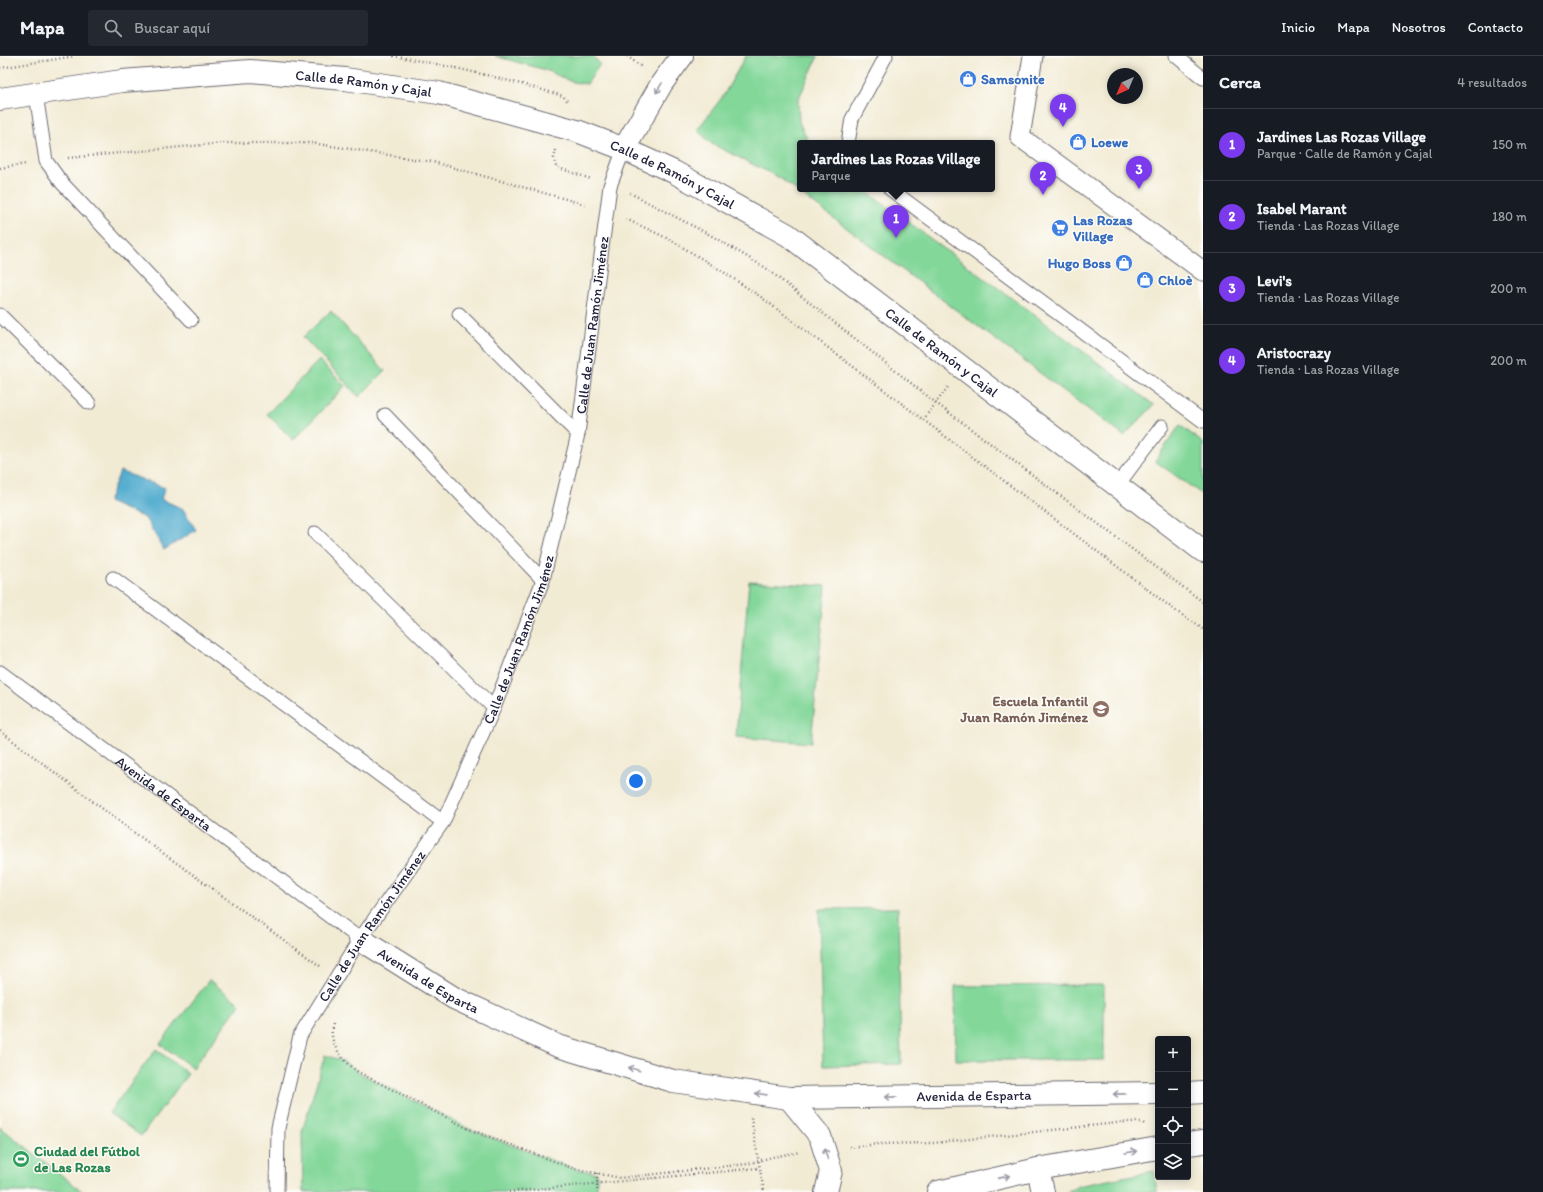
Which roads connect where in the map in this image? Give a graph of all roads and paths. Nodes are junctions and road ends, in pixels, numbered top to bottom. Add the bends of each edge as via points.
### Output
1 (75, 56) edge
2 (393, 56) edge
3 (682, 56) edge
4 (886, 56) edge
5 (1033, 56) edge
6 (1176, 56) edge
7 (0, 68) edge
8 (1203, 78) edge
9 (36, 94) junction
10 (0, 99) edge
11 (563, 126) junction
12 (848, 140) edge
13 (624, 149) junction
14 (46, 161) junction
15 (0, 168) edge
16 (610, 186) junction
17 (894, 192) edge
18 (606, 211) junction
19 (1203, 270) edge
20 (459, 314) dead end
21 (0, 315) edge
22 (192, 320) dead end
23 (962, 368) junction
24 (89, 403) dead end
25 (936, 403) junction
26 (385, 416) dead end
27 (923, 420) junction
28 (1203, 421) edge
29 (1162, 426) dead end
30 (578, 434) junction
31 (1117, 486) junction
32 (315, 533) dead end
33 (1203, 551) edge
34 (113, 578) dead end
35 (543, 580) junction
36 (1203, 602) edge
37 (1203, 629) edge
38 (0, 672) edge
39 (494, 708) junction
40 (443, 822) junction
41 (360, 939) junction
42 (747, 1092) junction
43 (1203, 1092) edge
44 (1155, 1093) edge
45 (1191, 1093) edge
46 (789, 1098) junction
47 (1203, 1142) edge
48 (1191, 1144) edge
49 (1155, 1149) edge
50 (758, 1168) junction
51 (1038, 1169) junction
52 (597, 1173) dead end
53 (598, 1183) junction
54 (277, 1192) edge
55 (509, 1192) edge
56 (597, 1192) edge
57 (764, 1192) edge
58 (826, 1192) edge
59 (938, 1192) edge
60 (1043, 1192) edge

1 - 7 path
2 - 11 path via 457,67 564,96 570,104
3 -> 13 street, Calle de Juan Ramón Jiménez via 662,83
4 - 12 lane via 852,119
5 - 19 street via 1020,137
6 - 8 lane
9 - 10 street, Calle de Ramón y Cajal
9 - 11 street, Calle de Ramón y Cajal via 122,81 250,71 345,79 439,93
9 - 14 lane
11 - 13 street, Calle de Ramón y Cajal
11 - 16 path via 554,158 556,167
13 - 16 lane, Calle de Juan Ramón Jiménez
13 - 23 street, Calle de Ramón y Cajal via 674,172 788,235
14 - 15 path
14 - 18 path via 223,143 312,143 433,162
14 - 22 lane via 62,183
16 - 18 lane, Calle de Juan Ramón Jiménez
16 - 25 path via 660,208 766,268
17 - 28 lane
18 - 27 path via 669,239 722,271 761,297
18 - 30 lane, Calle de Juan Ramón Jiménez
20 - 30 lane
21 - 24 lane
23 - 25 path
23 - 31 street, Calle de Ramón y Cajal
25 - 27 path
25 - 36 path
26 - 35 lane
27 - 37 path
29 - 31 lane
30 - 35 lane, Calle de Juan Ramón Jiménez
31 - 33 street, Calle de Ramón y Cajal
32 - 39 lane
34 - 40 lane
35 - 39 lane, Calle de Juan Ramón Jiménez
38 - 41 lane, Avenida de Esparta
39 - 40 lane, Calle de Juan Ramón Jiménez
40 - 41 lane, Calle de Juan Ramón Jiménez
42 -> 41 street, Avenida de Esparta via 673,1081 558,1046 454,998
41 - 54 lane, Calle de Juan Ramón Jiménez via 300,1036 278,1128
46 -> 42 street, Avenida de Esparta
42 - 50 path
43 - 45 street
44 -> 46 street, Avenida de Esparta
58 -> 46 street via 831,1171 820,1136
47 - 48 street
51 -> 49 street
50 - 53 path
50 - 57 path
59 -> 51 street
51 - 60 street
52 - 53 path
53 - 55 path
53 - 56 path

